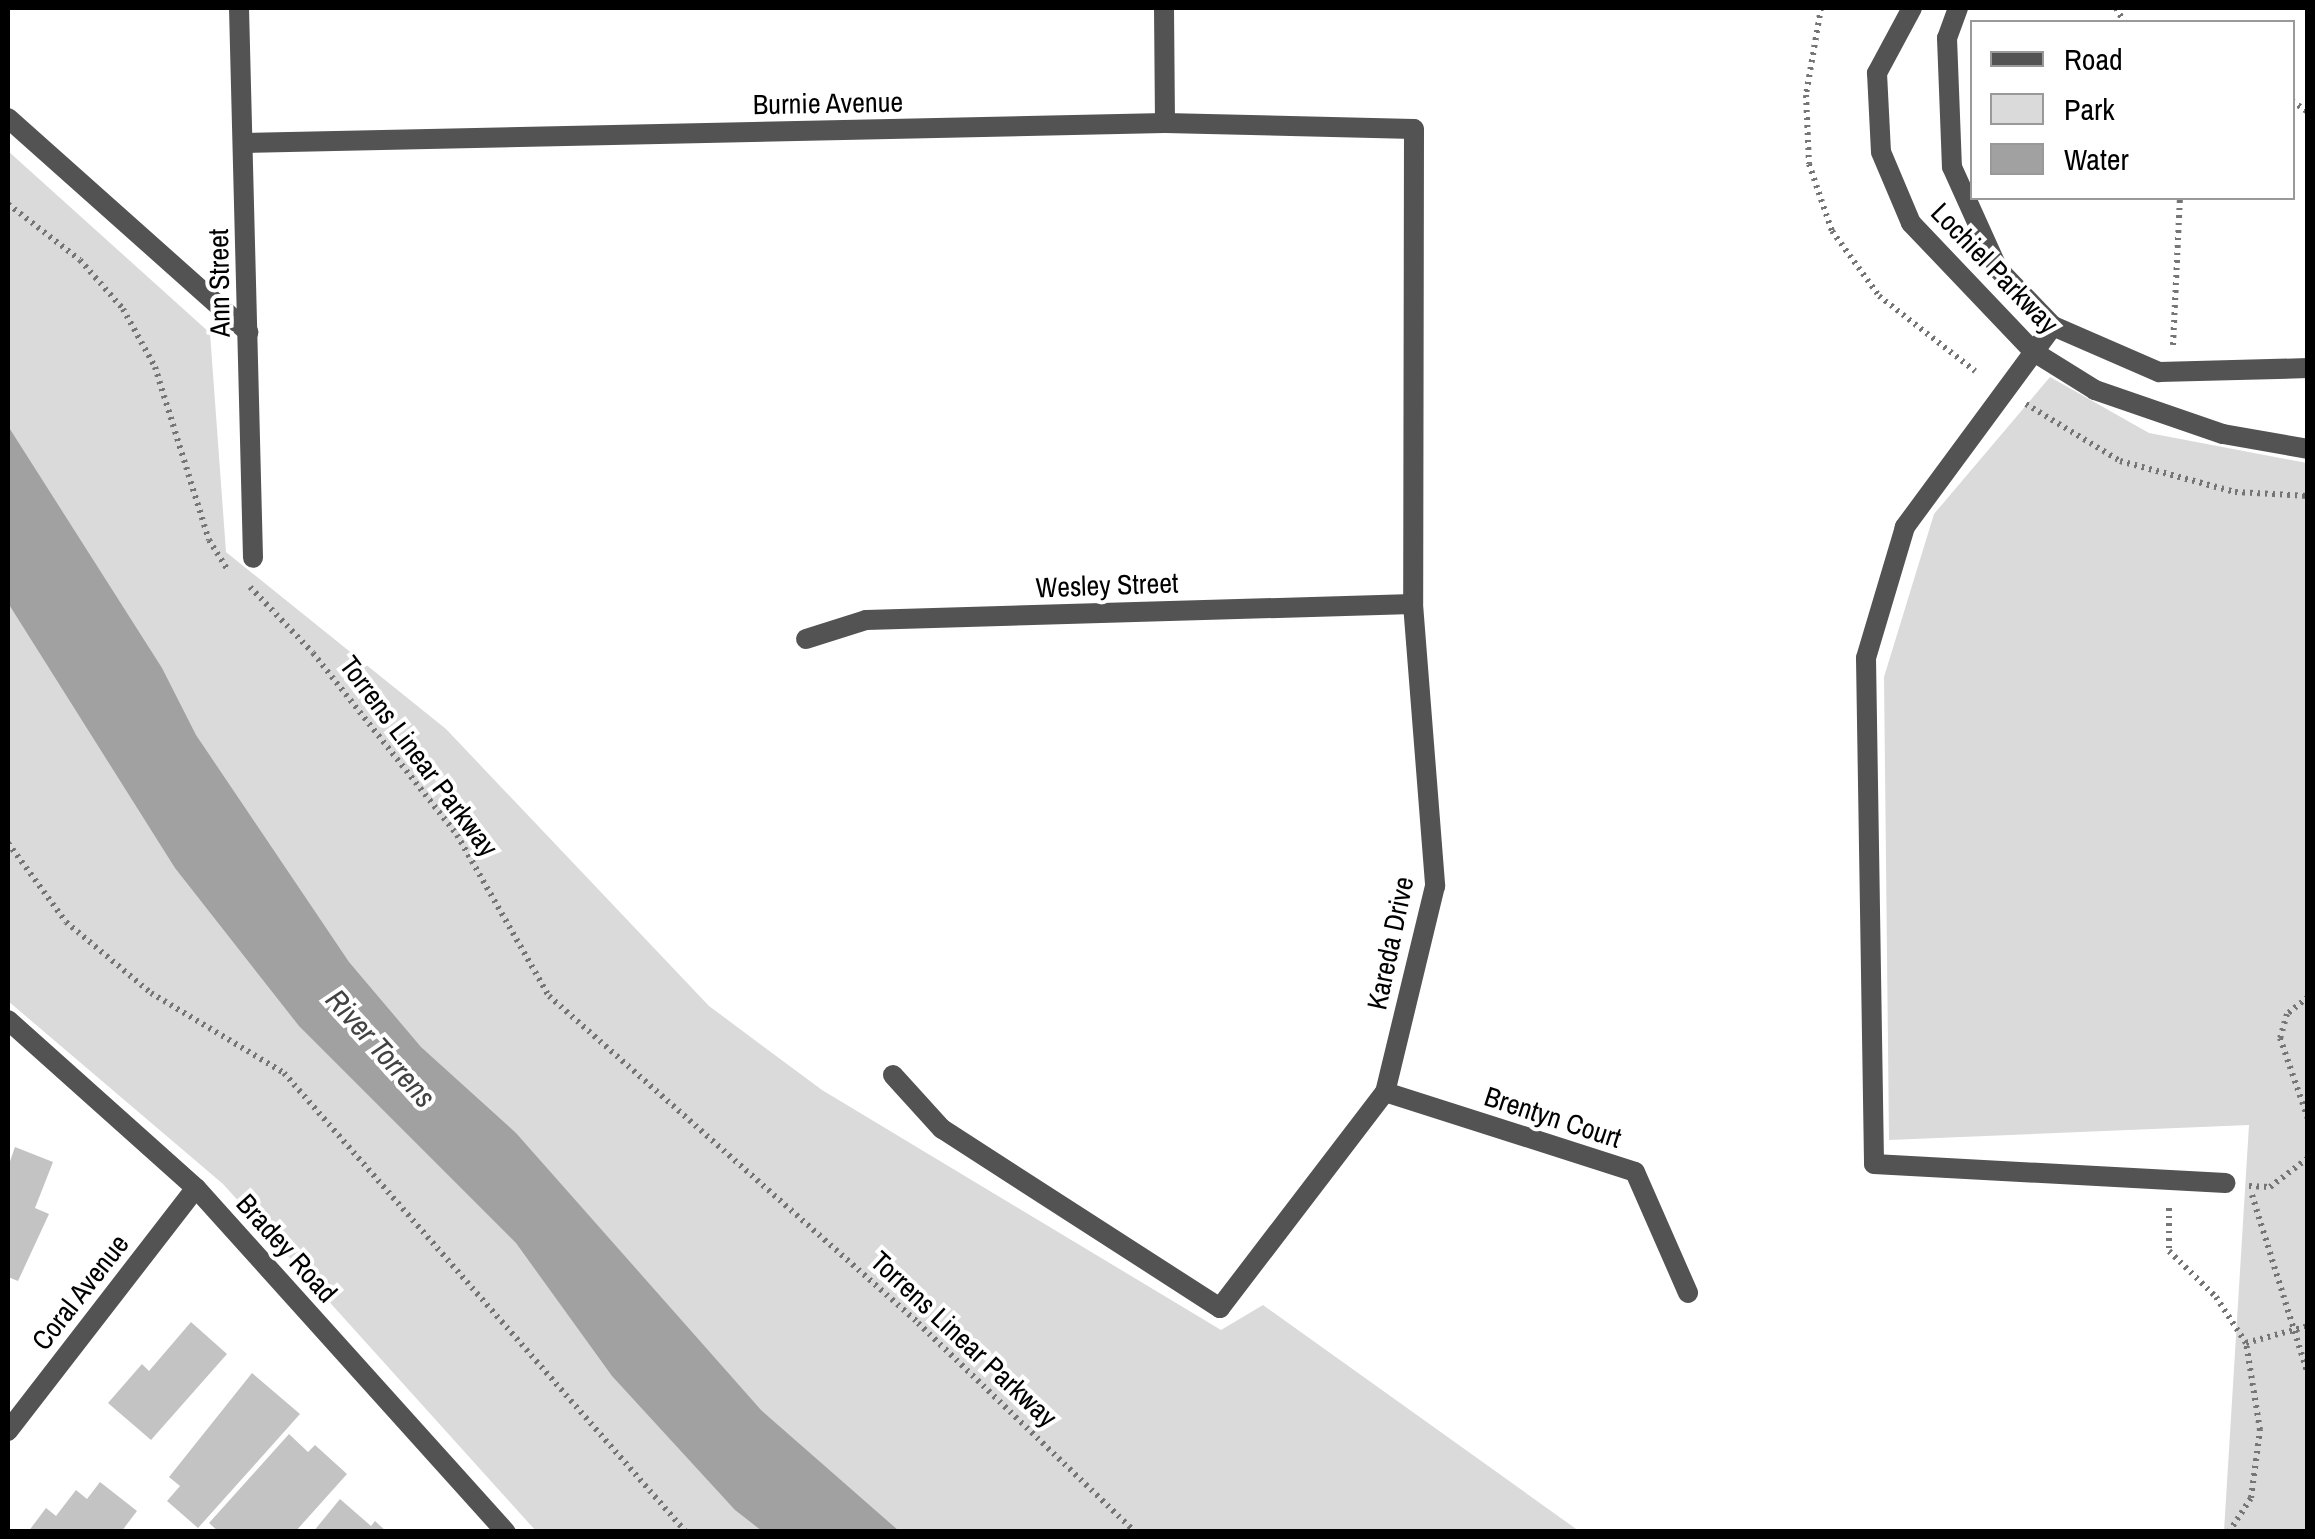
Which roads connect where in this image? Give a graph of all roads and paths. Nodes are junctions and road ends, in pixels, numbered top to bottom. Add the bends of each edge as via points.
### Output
1 (239, 8) edge
2 (1164, 8) edge
3 (1821, 8) edge
4 (1912, 8) edge
5 (1958, 8) edge
6 (8, 118) edge
7 (1165, 123) junction
8 (1414, 130) joint
9 (244, 143) junction
10 (2180, 200) edge
11 (8, 204) edge
12 (2053, 326) junction
13 (248, 332) junction
14 (2173, 346) dead end
15 (2034, 352) junction
16 (2308, 368) edge
17 (1976, 372) dead end
18 (2016, 398) dead end
19 (2308, 449) edge
20 (2308, 496) edge
21 (252, 558) dead end
22 (1412, 604) junction
23 (806, 640) dead end
24 (8, 843) edge
25 (2308, 997) edge
26 (8, 1020) edge
27 (893, 1075) dead end
28 (1385, 1092) junction
29 (2308, 1119) edge
30 (2308, 1158) edge
31 (2170, 1180) junction
32 (2225, 1183) joint
33 (2250, 1186) junction
34 (196, 1188) junction
35 (1688, 1293) dead end
36 (2308, 1326) edge
37 (2292, 1329) junction
38 (2246, 1343) junction
39 (2308, 1375) edge
40 (8, 1431) edge
41 (506, 1532) edge
42 (686, 1532) edge
43 (1135, 1532) edge
44 (2228, 1532) edge

1 - 9 street, Ann Street
2 - 7 street
3 - 17 path via 1806,95 1809,164 1832,231 1879,296
4 - 15 street, Lochiel Parkway via 1876,73 1881,152 1910,223
5 - 12 street, Lochiel Parkway via 1947,38 1952,166 1998,269
6 - 13 street
7 - 8 street, Burnie Avenue
7 - 9 street, Burnie Avenue
8 - 22 street, Kareda Drive
9 - 13 street, Ann Street
10 - 14 path
11 - 43 path, Torrens Linear Parkway via 80,260 123,309 156,367 219,564 267,600 457,835 549,996 918,1322
12 - 15 street
12 - 16 street, Lochiel Parkway via 2159,372
13 - 21 street, Ann Street
15 - 19 street, Lochiel Parkway via 2094,390 2223,434
15 - 31 street via 1906,527 1866,658 1874,1164
18 - 20 path via 2120,461 2234,492
22 - 23 street, Wesley Street via 866,620
22 - 28 street, Kareda Drive via 1434,886
24 - 42 path via 66,922 151,993 284,1073
25 - 29 path via 2287,1014 2280,1038
26 - 34 street, Bradey Road
27 - 28 street, Kareda Drive via 942,1129 1220,1308
28 - 35 street, Brentyn Court via 1635,1172
30 - 33 path via 2270,1187
31 - 32 street
31 - 38 path via 2169,1251 2216,1297
32 - 33 path
33 - 37 path
34 - 40 street, Coral Avenue
34 - 41 street, Bradey Road
36 - 37 path
37 - 38 path
37 - 39 path
38 - 44 path via 2260,1430 2250,1498

